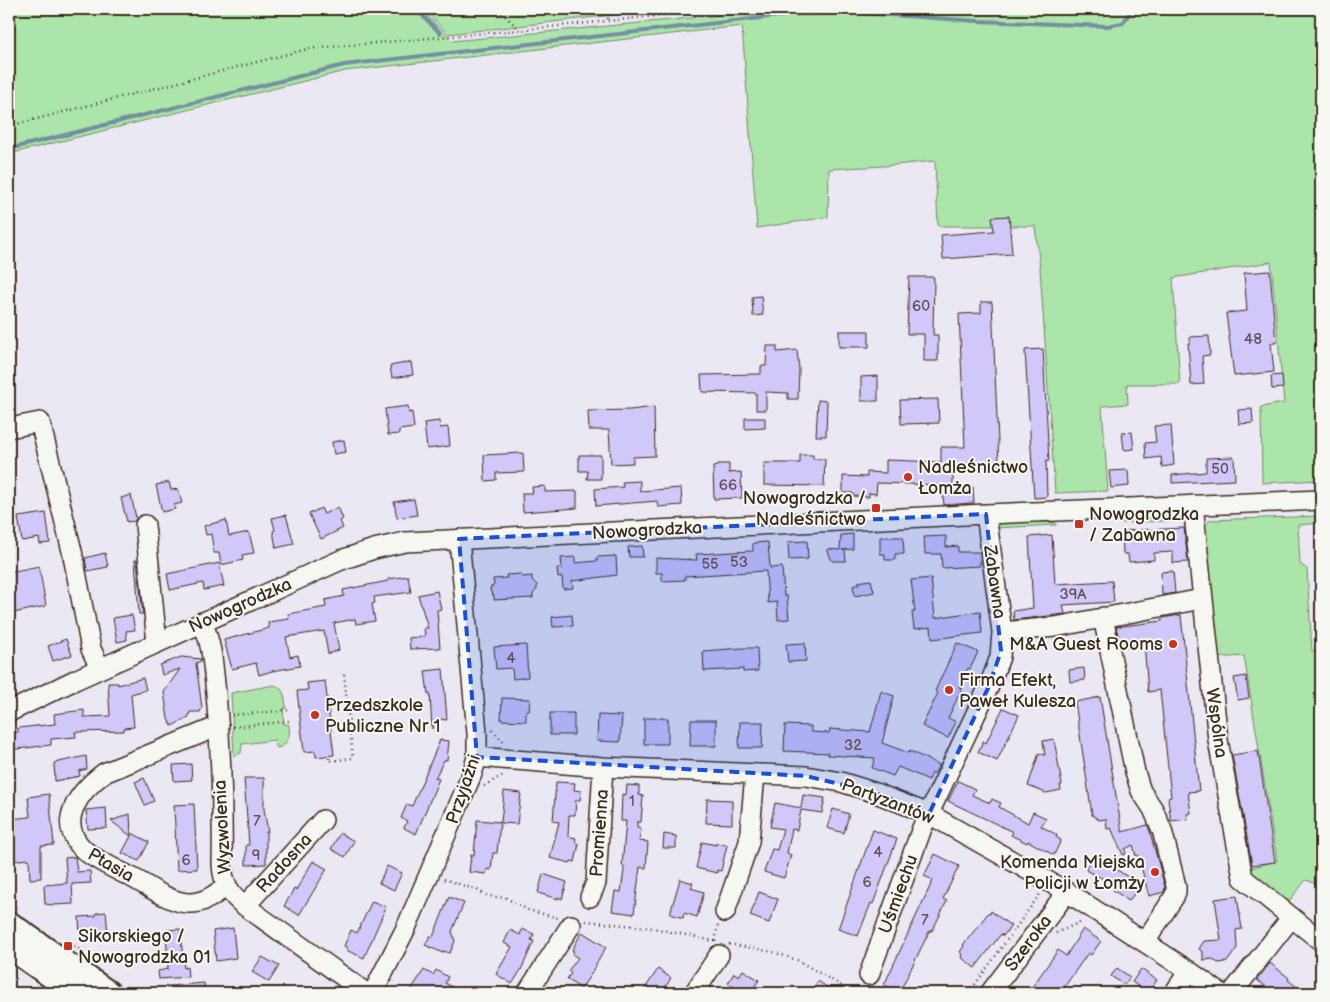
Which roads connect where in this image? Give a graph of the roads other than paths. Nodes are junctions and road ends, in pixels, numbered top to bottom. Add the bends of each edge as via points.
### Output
1 (9, 428) edge
2 (1321, 500) edge
3 (1193, 505) junction
4 (986, 514) junction
5 (145, 525) dead end
6 (460, 539) junction
7 (1202, 599) junction
8 (1103, 617) junction
9 (202, 622) junction
10 (1002, 632) junction
11 (157, 643) junction
12 (100, 668) junction
13 (9, 712) edge
14 (227, 729) junction
15 (477, 757) junction
16 (603, 767) junction
17 (755, 774) junction
18 (929, 814) junction
19 (323, 820) dead end
20 (226, 886) junction
21 (590, 897) dead end
22 (1062, 897) junction
23 (245, 906) junction
24 (725, 912) road end
25 (1291, 918) junction
26 (573, 923) road end
27 (9, 924) edge
28 (1321, 941) edge
29 (1144, 942) junction
30 (9, 946) edge
31 (720, 946) road end
32 (1189, 971) junction
33 (869, 975) dead end
34 (76, 993) edge
35 (108, 993) edge
36 (366, 993) edge
37 (372, 993) edge
38 (527, 993) edge
39 (694, 993) edge
40 (990, 993) edge
41 (1174, 993) edge
42 (1220, 993) edge
43 (1232, 993) edge

1 - 12 street via 40,422 72,551 91,649
2 - 3 street, Nowogrodzka
3 - 4 street, Nowogrodzka
3 - 7 street, Wspólna
4 - 6 street, Nowogrodzka
4 - 10 street, Zabawna
5 - 11 street
6 - 9 street, Nowogrodzka via 405,542 357,554
6 - 15 street, Przyjaźni via 478,733
7 - 8 street
7 - 25 street, Wspólna via 1218,740 1243,878
8 - 10 street via 1055,627
8 - 29 street via 1135,772 1141,791 1162,830 1176,886 1174,897
9 - 11 street, Nowogrodzka
9 - 14 street, Wyzwolenia via 211,645
10 - 18 street, Zabawna via 996,670
11 - 12 street, Nowogrodzka
12 - 13 street, Nowogrodzka
14 - 20 street, Wyzwolenia via 222,865
14 - 20 street, Ptasia via 104,773 89,785 72,810 73,835 84,850 173,899 194,903 206,900
15 - 16 street, Partyzantów
15 - 37 street, Przyjaźni via 406,928
16 - 17 street, Partyzantów
16 - 21 street, Promienna via 596,883
17 - 18 street, Partyzantów via 806,776 841,782
17 - 24 street via 749,842
18 - 22 street, Partyzantów
18 - 33 street, Uśmiechu
19 - 23 street, Radosna
20 - 23 street, Wyzwolenia
22 - 29 street, Partyzantów
22 - 40 street, Szeroka
23 - 36 street, Wyzwolenia
25 - 28 street, Wspólna
25 - 43 street
26 - 38 street
27 - 35 main road
29 - 32 street, Partyzantów
30 - 34 main road
31 - 39 street
32 - 41 street
32 - 42 street, Partyzantów

